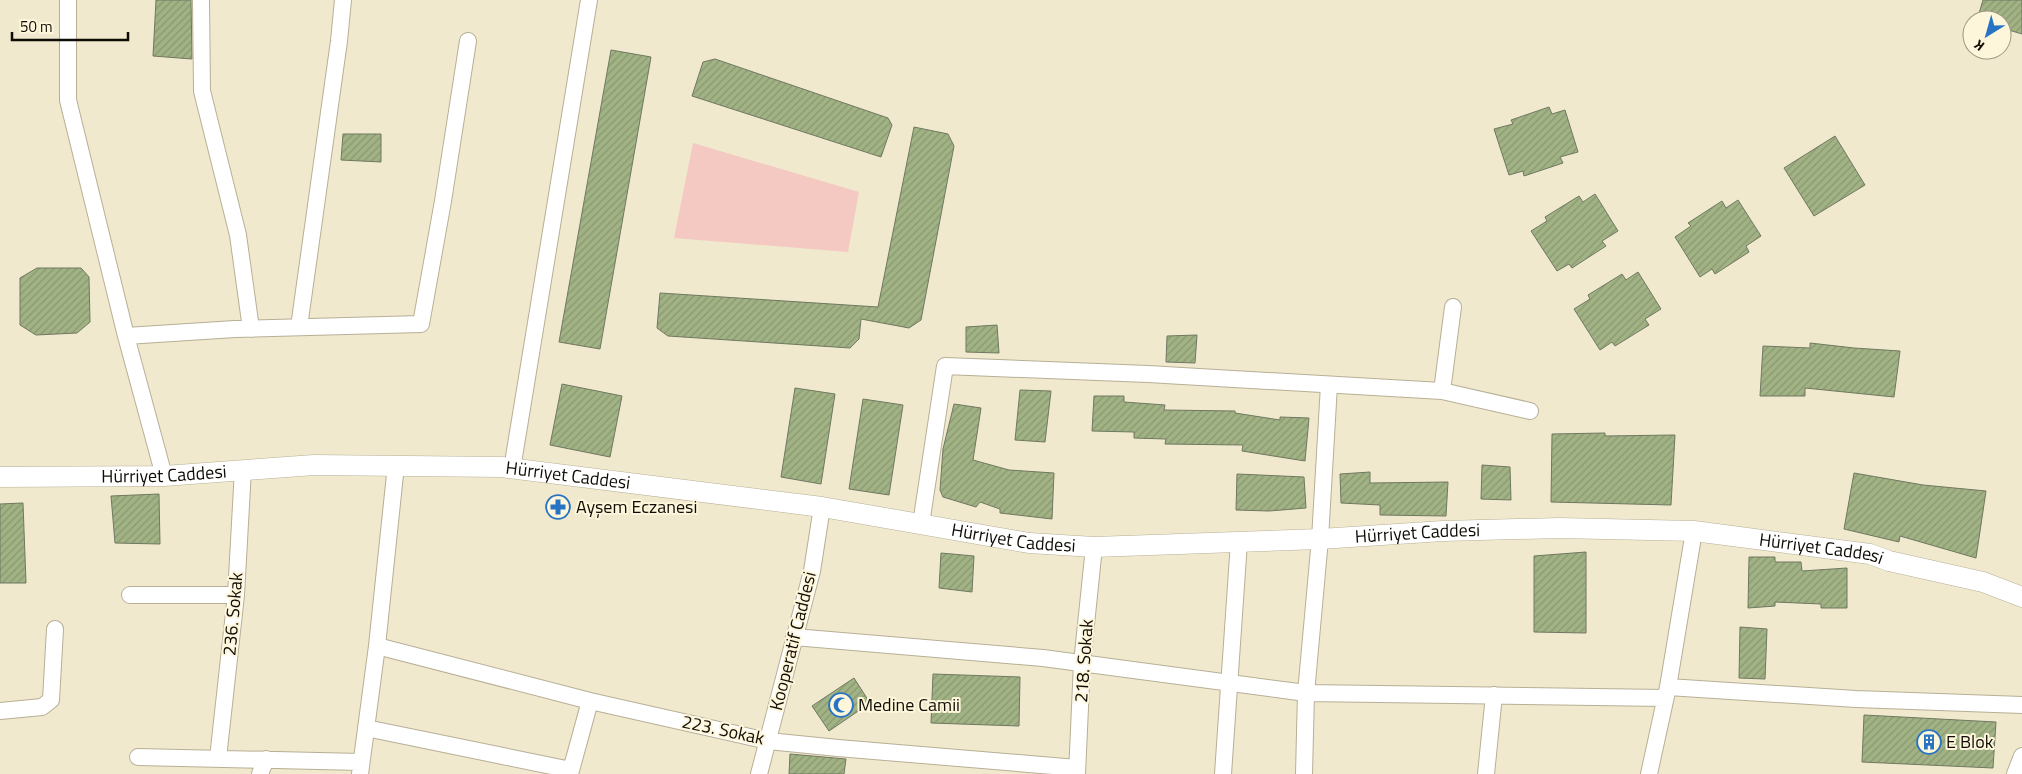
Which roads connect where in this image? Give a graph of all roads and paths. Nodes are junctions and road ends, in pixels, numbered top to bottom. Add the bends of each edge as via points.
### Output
1 (68, 0) edge
2 (201, 0) edge
3 (343, 0) edge
4 (589, 0) edge
5 (468, 42) dead end
6 (1453, 307) dead end
7 (299, 327) junction
8 (251, 329) junction
9 (126, 336) junction
10 (1328, 385) junction
11 (1442, 391) junction
12 (1530, 411) dead end
13 (396, 465) junction
14 (512, 469) junction
15 (243, 470) junction
16 (164, 476) junction
17 (0, 477) edge
18 (822, 507) junction
19 (920, 524) junction
20 (1694, 531) junction
21 (1320, 538) junction
22 (1239, 542) junction
23 (1094, 547) junction
24 (130, 595) dead end
25 (236, 595) junction
26 (2022, 597) edge
27 (55, 629) dead end
28 (794, 637) junction
29 (377, 646) junction
30 (1082, 663) junction
31 (1229, 683) junction
32 (1666, 692) junction
33 (1306, 693) junction
34 (1494, 695) junction
35 (590, 701) junction
36 (2022, 705) edge
37 (0, 712) edge
38 (366, 728) junction
39 (768, 741) junction
40 (138, 756) dead end
41 (2022, 756) edge
42 (218, 758) junction
43 (263, 767) edge
44 (361, 768) edge
45 (1077, 771) edge
46 (570, 772) edge
47 (760, 774) edge
48 (1223, 774) edge
49 (1304, 774) edge
50 (1486, 774) edge
51 (1649, 774) edge
52 (2015, 774) edge

1 - 9 street via 68,100
2 - 8 street via 202,91 238,235
3 - 7 street
4 - 14 street
5 - 7 street via 420,324
6 - 11 street
7 - 8 street
8 - 9 street
9 - 16 street
10 - 11 street
10 - 19 street via 945,366
10 - 21 street
11 - 12 street
13 - 14 street, Hürriyet Caddesi
13 - 15 street, Hürriyet Caddesi via 314,465
13 - 29 street
14 - 18 street, Hürriyet Caddesi
15 - 16 street, Hürriyet Caddesi
15 - 25 street, 236. Sokak
16 - 17 street, Hürriyet Caddesi
18 - 19 street, Hürriyet Caddesi
18 - 28 street, Kooperatif Caddesi via 812,571
19 - 23 street, Hürriyet Caddesi via 1029,543
20 - 21 street, Hürriyet Caddesi via 1559,528
20 - 26 street, Hürriyet Caddesi via 1870,554 1984,582
20 - 32 street
21 - 22 street, Hürriyet Caddesi
21 - 33 street
22 - 23 street, Hürriyet Caddesi
22 - 31 street
23 - 30 street, 218. Sokak
24 - 25 street
25 - 42 street, 236. Sokak
27 - 37 street via 51,700 42,708
28 - 30 street
28 - 39 street, Kooperatif Caddesi
29 - 35 street, 223. Sokak
29 - 38 street
30 - 31 street
30 - 45 street, 218. Sokak
31 - 33 street
31 - 48 street
32 - 34 street
32 - 36 street
32 - 51 street
33 - 34 street
33 - 49 street
34 - 50 street
35 - 39 street, 223. Sokak
35 - 46 street
38 - 44 street
38 - 46 street
39 - 45 street, 223. Sokak
39 - 47 street, Kooperatif Caddesi
40 - 42 street
41 - 52 street
42 - 43 street
43 - 44 street

